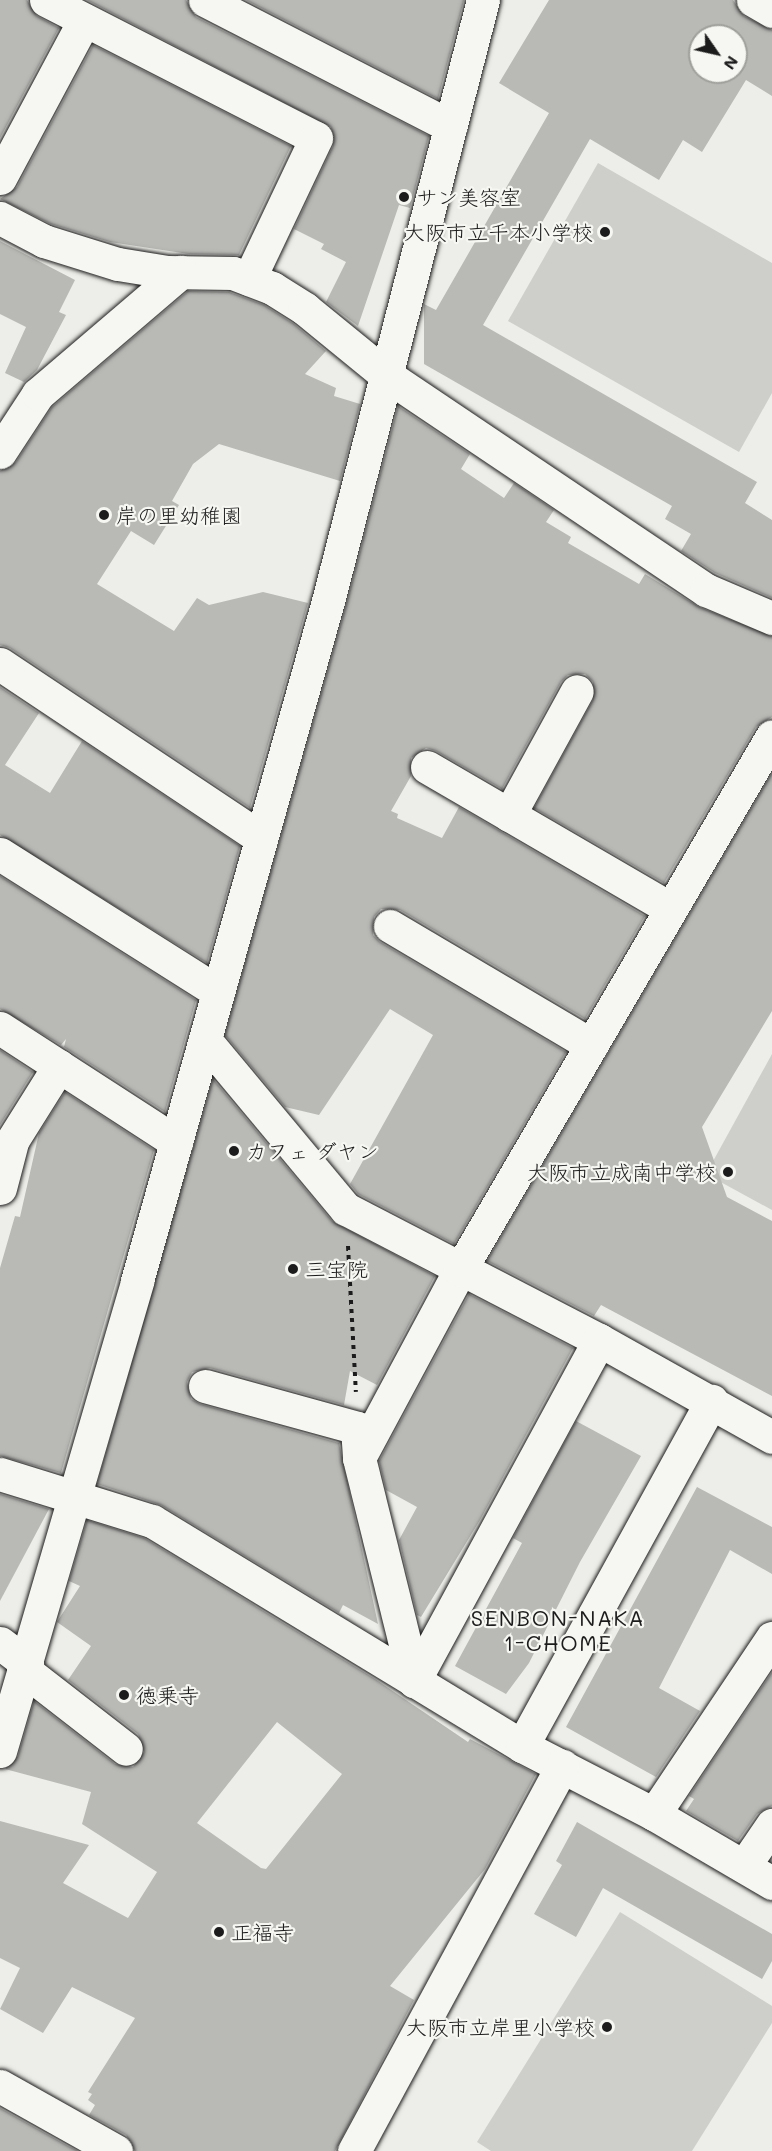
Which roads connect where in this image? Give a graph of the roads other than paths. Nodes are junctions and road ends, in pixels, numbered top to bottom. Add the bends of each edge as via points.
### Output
1 (46, 0) edge
2 (205, 0) edge
3 (483, 0) edge
4 (753, 0) edge
5 (772, 11) edge
6 (84, 21) junction
7 (450, 126) junction
8 (0, 178) edge
9 (0, 218) edge
10 (181, 272) junction
11 (249, 279) junction
12 (386, 375) junction
13 (0, 452) edge
14 (772, 618) edge
15 (0, 664) edge
16 (577, 692) dead end
17 (772, 736) edge
18 (428, 767) dead end
19 (509, 815) junction
20 (261, 838) junction
21 (0, 854) edge
22 (671, 909) junction
23 (390, 926) dead end
24 (218, 992) junction
25 (0, 1028) edge
26 (205, 1040) junction
27 (591, 1045) junction
28 (59, 1066) junction
29 (176, 1142) junction
30 (6, 1151) edge
31 (0, 1188) edge
32 (460, 1270) junction
33 (599, 1340) junction
34 (205, 1386) dead end
35 (712, 1401) junction
36 (772, 1437) edge
37 (358, 1443) junction
38 (0, 1474) edge
39 (74, 1495) junction
40 (772, 1638) edge
41 (0, 1643) edge
42 (25, 1666) junction
43 (414, 1681) junction
44 (522, 1746) junction
45 (126, 1749) dead end
46 (0, 1751) edge
47 (562, 1766) junction
48 (654, 1814) junction
49 (772, 1824) edge
50 (744, 1866) junction
51 (772, 1883) edge
52 (0, 2086) edge
53 (116, 2151) edge
54 (354, 2151) edge

1 - 6 street
2 - 7 street
3 - 7 street
4 - 5 street
6 - 8 street
6 - 11 street via 316,138
7 - 12 street
9 - 10 street via 44,241 84,255
10 - 11 street via 233,273
10 - 13 street via 38,394
11 - 12 street via 305,309
12 - 14 street via 706,590
12 - 20 street
15 - 20 street
16 - 19 street
17 - 22 street
18 - 19 street
19 - 22 street
20 - 24 street
21 - 24 street
22 - 27 street
23 - 27 street
24 - 26 street
25 - 28 street
26 - 29 street
26 - 32 street via 346,1209
27 - 32 street
28 - 29 street
28 - 30 street
29 - 39 street
30 - 31 street
32 - 33 street
32 - 37 street
33 - 35 street
33 - 43 street
34 - 37 street
35 - 36 street
35 - 44 street
37 - 43 street
38 - 39 street
39 - 42 street
39 - 43 street via 152,1521
40 - 48 street
41 - 42 street
42 - 45 street
42 - 46 street
43 - 44 street
44 - 47 street
47 - 48 street
47 - 54 street
48 - 50 street
49 - 50 street
50 - 51 street
52 - 53 street

